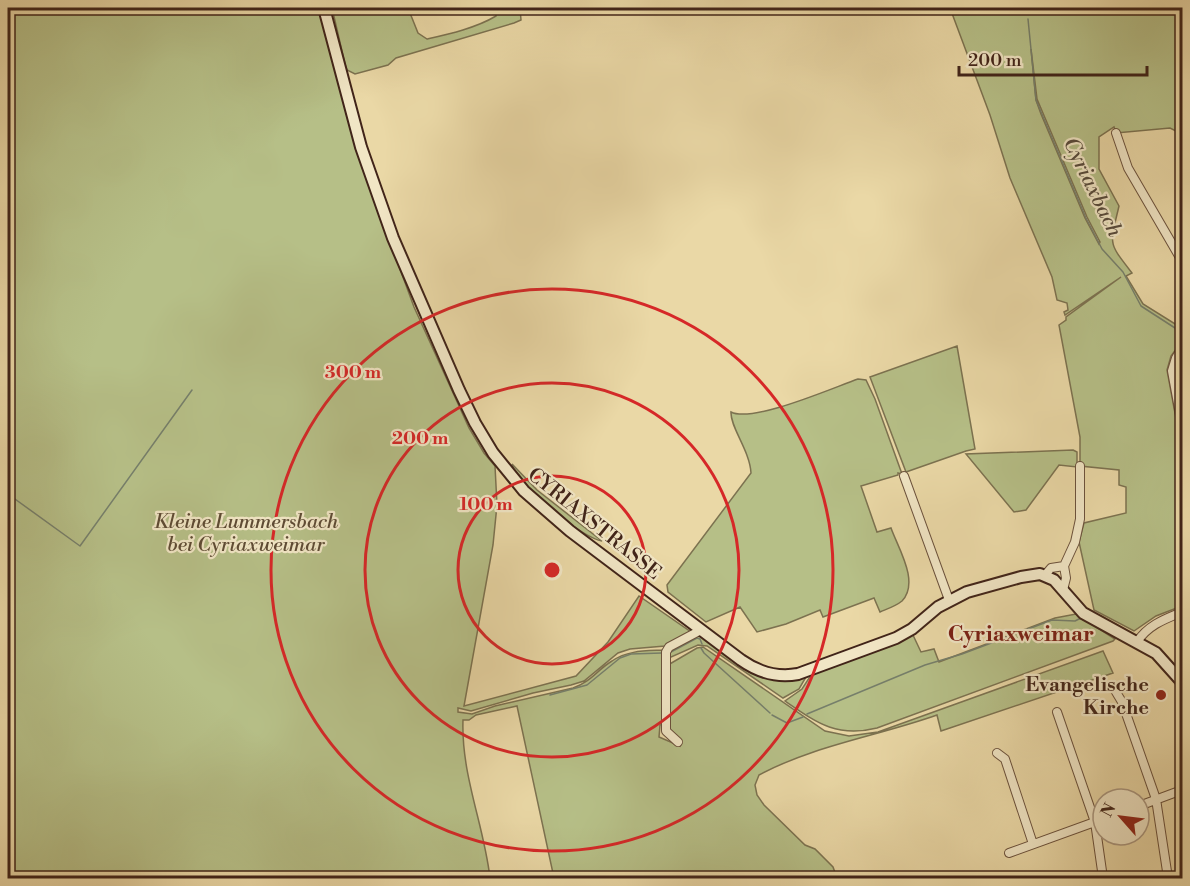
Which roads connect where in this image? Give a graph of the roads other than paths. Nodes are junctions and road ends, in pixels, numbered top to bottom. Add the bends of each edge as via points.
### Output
1 (324, 8) edge
2 (1116, 133) dead end
3 (1182, 261) edge
4 (1182, 348) edge
5 (1182, 425) edge
6 (1080, 466) dead end
7 (904, 476) dead end
8 (1064, 566) junction
9 (1045, 575) junction
10 (1064, 590) junction
11 (949, 600) junction
12 (1182, 612) edge
13 (701, 630) junction
14 (1137, 642) junction
15 (1182, 682) edge
16 (1113, 687) dead end
17 (1057, 712) dead end
18 (678, 742) dead end
19 (997, 753) dead end
20 (1182, 790) edge
21 (1156, 799) junction
22 (1091, 800) edge
23 (1151, 801) edge
24 (1091, 824) edge
25 (1034, 844) junction
26 (1101, 847) edge
27 (1009, 853) dead end
28 (1103, 879) edge
29 (1168, 879) edge

1 - 13 street, CYRIAXSTRASSE via 361,147 393,238 459,390 487,443 536,503
2 - 3 street via 1128,168
4 - 5 street via 1172,371
6 - 8 street via 1080,519
7 - 11 street
8 - 9 street, CYRIAXSTRASSE via 1051,568
8 - 10 street
9 - 10 street
9 - 11 street, CYRIAXSTRASSE via 1033,574
10 - 14 street via 1083,613
11 - 13 street, CYRIAXSTRASSE via 912,629 885,643 788,676 750,666
12 - 14 street via 1157,622
13 - 18 street via 669,646 666,652 666,731
14 - 15 street via 1156,653
16 - 21 street via 1122,702
17 - 22 street
19 - 25 street via 1005,759
20 - 21 street
21 - 23 street
21 - 29 street
24 - 25 street
25 - 27 street
26 - 28 street

